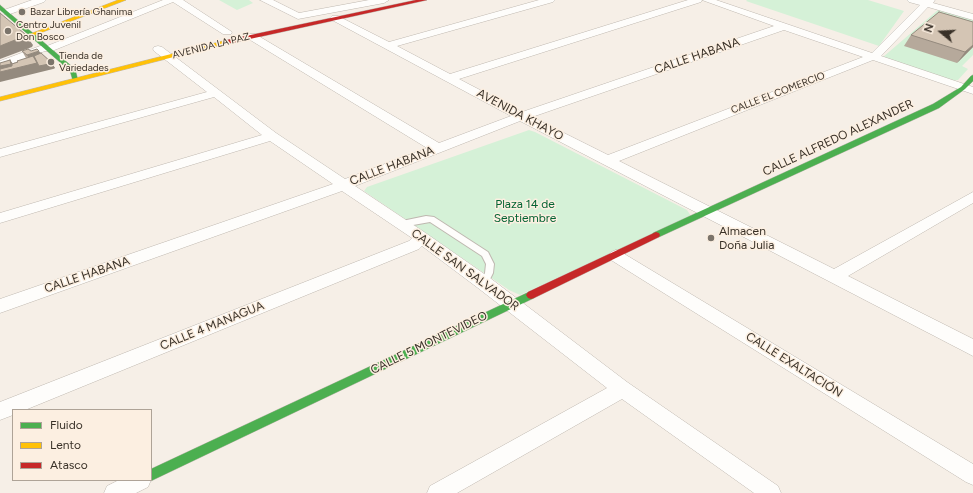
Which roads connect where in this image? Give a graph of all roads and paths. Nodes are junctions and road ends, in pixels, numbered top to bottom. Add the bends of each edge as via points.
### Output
1 (41, 0) edge
2 (123, 0) edge
3 (171, 0) edge
4 (176, 0) edge
5 (265, 0) edge
6 (384, 0) edge
7 (424, 0) edge
8 (550, 0) edge
9 (698, 0) edge
10 (707, 0) edge
11 (912, 0) edge
12 (365, 1) edge
13 (928, 2) edge
14 (2, 11) edge
15 (973, 17) edge
16 (335, 18) junction
17 (282, 20) dead end
18 (300, 20) junction
19 (784, 26) junction
20 (232, 31) joint
21 (33, 34) junction
22 (214, 35) dead end
23 (251, 36) junction
24 (386, 46) junction
25 (48, 48) junction
26 (161, 51) junction
27 (875, 56) junction
28 (0, 65) edge
29 (77, 68) junction
30 (58, 73) dead end
31 (973, 77) edge
32 (450, 78) junction
33 (75, 80) junction
34 (968, 89) edge
35 (216, 93) junction
36 (0, 99) edge
37 (521, 116) junction
38 (272, 136) junction
39 (437, 148) junction
40 (0, 153) edge
41 (608, 161) junction
42 (344, 185) junction
43 (973, 197) edge
44 (707, 211) junction
45 (0, 218) edge
46 (402, 224) junction
47 (422, 238) junction
48 (616, 256) junction
49 (836, 276) junction
50 (484, 283) junction
51 (511, 304) junction
52 (0, 306) edge
53 (973, 348) edge
54 (621, 388) junction
55 (0, 411) edge
56 (152, 475) edge
57 (973, 475) edge
58 (139, 481) edge
59 (766, 492) edge
60 (114, 493) edge
61 (437, 493) edge

1 - 14 street
2 - 21 street
3 - 25 street
4 - 20 street
5 - 18 street
6 - 12 street, AVENIDA LA PAZ
7 - 16 street, AVENIDA LA PAZ
8 - 24 street
9 - 32 street
10 - 19 street
11 - 13 street
12 - 18 street, AVENIDA LA PAZ
13 - 15 street
13 - 27 street, CALLE EL COMERCIO
14 - 21 street
16 - 18 street, AVENIDA LA PAZ
16 - 24 street, AVENIDA KHAYO
17 - 18 street, AVENIDA LA PAZ
18 - 23 street, AVENIDA LA PAZ
19 - 27 street
19 - 37 street, CALLE HABANA
20 - 22 street, AVENIDA LA PAZ
21 - 25 street
23 - 26 street, AVENIDA LA PAZ
23 - 39 street
24 - 32 street, AVENIDA KHAYO
25 - 28 street
25 - 29 street
26 - 33 street, AVENIDA LA PAZ
26 - 35 street, CALLE SAN SALVADOR
27 - 34 street
27 - 41 street, CALLE EL COMERCIO via 619,154
29 - 30 street
29 - 33 street
31 - 34 street, CALLE ALFREDO ALEXANDER
32 - 37 street, AVENIDA KHAYO
33 - 36 street, AVENIDA LA PAZ
34 - 44 street, CALLE ALFREDO ALEXANDER
35 - 38 street, CALLE SAN SALVADOR
35 - 40 street
37 - 39 street, CALLE HABANA
37 - 41 street, AVENIDA KHAYO
38 - 42 street, CALLE SAN SALVADOR
38 - 45 street
39 - 42 street, CALLE HABANA
41 - 44 street, AVENIDA KHAYO
42 - 46 street, CALLE SAN SALVADOR
42 - 52 street, CALLE HABANA
43 - 49 street
44 - 48 street, CALLE 5 MONTEVIDEO
44 - 49 street, AVENIDA KHAYO
46 - 47 street, CALLE SAN SALVADOR
46 - 50 lane via 431,219 485,254 490,264
47 - 50 street, CALLE SAN SALVADOR
47 - 55 street, CALLE 4 MANAGUA via 414,245
48 - 51 street, CALLE 5 MONTEVIDEO
48 - 57 street, CALLE EXALTACIÓN
49 - 53 street, AVENIDA KHAYO
50 - 51 street, CALLE SAN SALVADOR
51 - 54 street, CALLE SAN SALVADOR
51 - 56 street, CALLE 5 MONTEVIDEO
54 - 59 street, CALLE SAN SALVADOR
54 - 61 street
58 - 60 street

